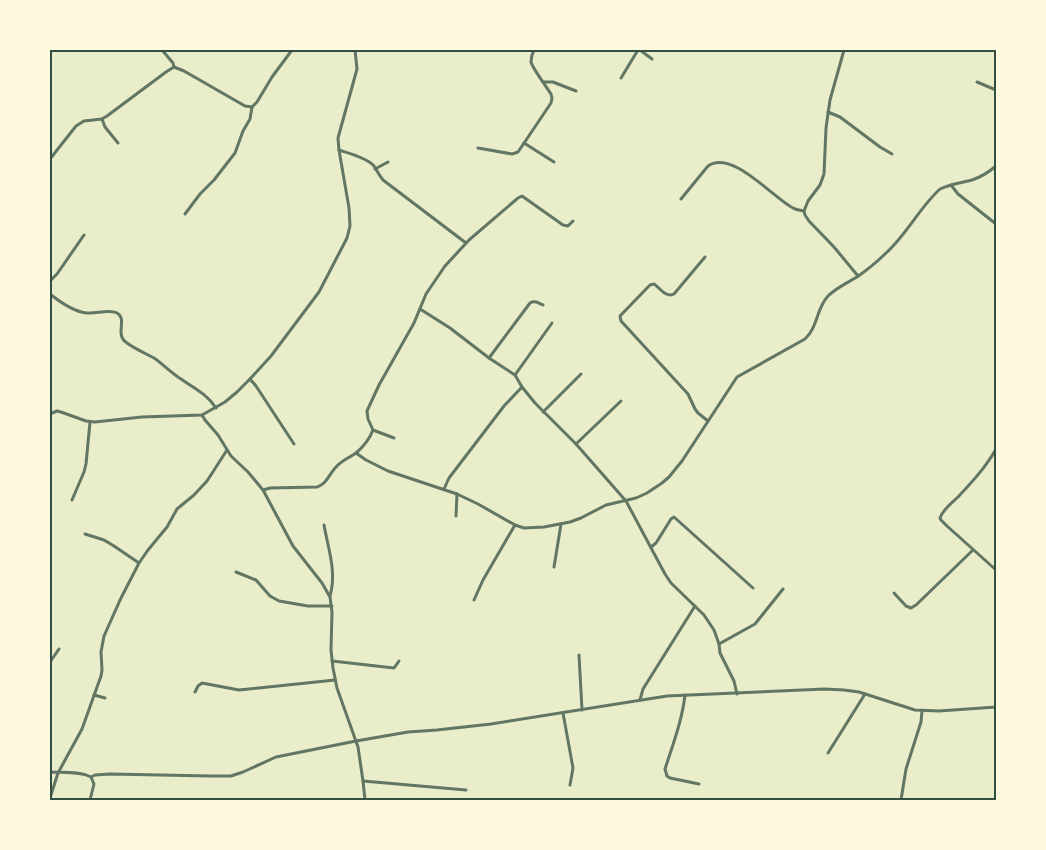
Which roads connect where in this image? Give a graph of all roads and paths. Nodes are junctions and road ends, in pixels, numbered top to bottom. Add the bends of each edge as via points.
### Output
1 (162, 50) edge
2 (292, 50) edge
3 (355, 50) edge
4 (534, 50) edge
5 (639, 50) edge
6 (844, 50) edge
7 (652, 59) dead end
8 (174, 67) junction
9 (621, 78) dead end
10 (544, 82) junction
11 (976, 82) dead end
12 (996, 90) edge
13 (576, 91) dead end
14 (252, 107) junction
15 (828, 112) junction
16 (102, 119) junction
17 (118, 143) dead end
18 (524, 143) junction
19 (478, 148) dead end
20 (339, 150) junction
21 (892, 154) dead end
22 (50, 159) edge
23 (388, 162) dead end
24 (554, 162) dead end
25 (996, 166) edge
26 (375, 168) junction
27 (951, 185) junction
28 (681, 199) dead end
29 (804, 211) junction
30 (185, 214) dead end
31 (572, 221) dead end
32 (996, 224) edge
33 (84, 235) dead end
34 (466, 243) junction
35 (705, 258) dead end
36 (858, 276) junction
37 (50, 281) edge
38 (50, 294) edge
39 (543, 305) dead end
40 (420, 309) junction
41 (552, 323) dead end
42 (489, 358) junction
43 (581, 374) dead end
44 (515, 376) junction
45 (250, 379) junction
46 (522, 387) junction
47 (621, 401) dead end
48 (216, 408) junction
49 (543, 412) junction
50 (50, 414) edge
51 (202, 415) junction
52 (708, 421) junction
53 (90, 422) junction
54 (373, 430) junction
55 (394, 438) dead end
56 (294, 444) dead end
57 (576, 444) junction
58 (996, 449) edge
59 (227, 450) junction
60 (356, 453) junction
61 (444, 489) junction
62 (263, 490) junction
63 (457, 494) junction
64 (72, 500) dead end
65 (626, 501) junction
66 (456, 516) dead end
67 (561, 524) junction
68 (324, 525) dead end
69 (515, 525) junction
70 (85, 534) dead end
71 (650, 547) junction
72 (973, 550) junction
73 (139, 563) junction
74 (554, 567) dead end
75 (996, 570) edge
76 (236, 572) dead end
77 (753, 588) dead end
78 (782, 589) dead end
79 (894, 594) dead end
80 (330, 597) junction
81 (474, 600) dead end
82 (332, 606) junction
83 (696, 606) junction
84 (719, 644) junction
85 (58, 649) dead end
86 (578, 655) dead end
87 (332, 661) junction
88 (399, 661) dead end
89 (50, 662) edge
90 (335, 680) junction
91 (196, 692) dead end
92 (685, 694) junction
93 (737, 694) junction
94 (865, 694) junction
95 (94, 695) junction
96 (105, 698) dead end
97 (640, 700) junction
98 (996, 707) edge
99 (582, 710) junction
100 (922, 711) junction
101 (563, 713) junction
102 (356, 741) junction
103 (828, 753) dead end
104 (50, 772) edge
105 (58, 773) junction
106 (91, 777) junction
107 (364, 781) junction
108 (699, 784) dead end
109 (570, 785) dead end
110 (466, 790) dead end
111 (50, 798) edge
112 (90, 800) edge
113 (365, 800) edge
114 (902, 800) edge

1 - 8 street
2 - 14 street
3 - 20 street via 357,69 338,138
4 - 10 street via 531,61
5 - 7 street
5 - 9 street
6 - 15 street
8 - 14 street
8 - 16 street
10 - 13 street
10 - 18 street via 552,98 551,103
11 - 12 street
14 - 30 street via 235,153
15 - 21 street
15 - 29 street via 824,174
16 - 17 street
16 - 22 street via 80,122
18 - 19 street via 518,152 512,154
18 - 24 street
20 - 26 street via 371,162
20 - 45 street via 350,217 347,238 319,292
23 - 26 street
25 - 27 street via 980,177
26 - 34 street via 383,180
27 - 32 street
27 - 36 street via 937,192 888,251
28 - 29 street via 708,166 721,162 732,165 793,208
29 - 36 street via 809,221
31 - 34 street via 568,226 563,225 522,196
33 - 37 street
34 - 40 street via 436,278
35 - 52 street via 674,294 667,295 654,284 650,285 620,318
36 - 52 street via 828,297 818,312 810,335 736,377
38 - 48 street via 87,314 117,313 122,319 124,341 205,395
39 - 42 street via 530,303
40 - 42 street
40 - 54 street via 368,411
41 - 44 street
42 - 44 street
43 - 49 street
44 - 46 street
45 - 48 street
45 - 56 street
46 - 49 street
46 - 61 street via 448,478
47 - 57 street
48 - 51 street
49 - 57 street
50 - 53 street via 65,412
51 - 53 street
51 - 59 street
52 - 65 street via 669,477 647,493
53 - 64 street via 86,464
54 - 55 street
54 - 60 street
57 - 65 street
58 - 72 street via 983,469 940,515 941,520
59 - 62 street
59 - 73 street via 207,481 177,509
60 - 61 street via 388,471
60 - 62 street via 335,468 322,486
61 - 63 street
62 - 80 street via 292,546
63 - 66 street
63 - 69 street
65 - 67 street via 606,505
65 - 71 street
67 - 69 street via 534,528
67 - 74 street
68 - 80 street via 333,574
69 - 81 street
70 - 73 street via 104,540
71 - 77 street via 674,517
71 - 83 street via 672,583
72 - 75 street
72 - 79 street via 911,608
73 - 95 street via 104,636 102,670
76 - 82 street via 256,580 279,601
78 - 84 street via 755,624
80 - 82 street
82 - 87 street
83 - 84 street via 714,630
83 - 97 street via 643,689
84 - 93 street
85 - 89 street
86 - 99 street
87 - 88 street via 394,668
87 - 90 street
90 - 91 street via 240,690 202,683
90 - 102 street
92 - 93 street
92 - 97 street
92 - 108 street via 665,773 670,778
93 - 94 street via 825,689
94 - 100 street
94 - 103 street
95 - 96 street
95 - 105 street via 82,729
97 - 99 street
98 - 100 street
99 - 101 street
100 - 114 street via 906,768
101 - 102 street
101 - 109 street via 572,768
102 - 106 street via 276,757 231,776 110,774
102 - 107 street
104 - 105 street
105 - 106 street
105 - 111 street
106 - 112 street via 94,784
107 - 110 street
107 - 113 street

